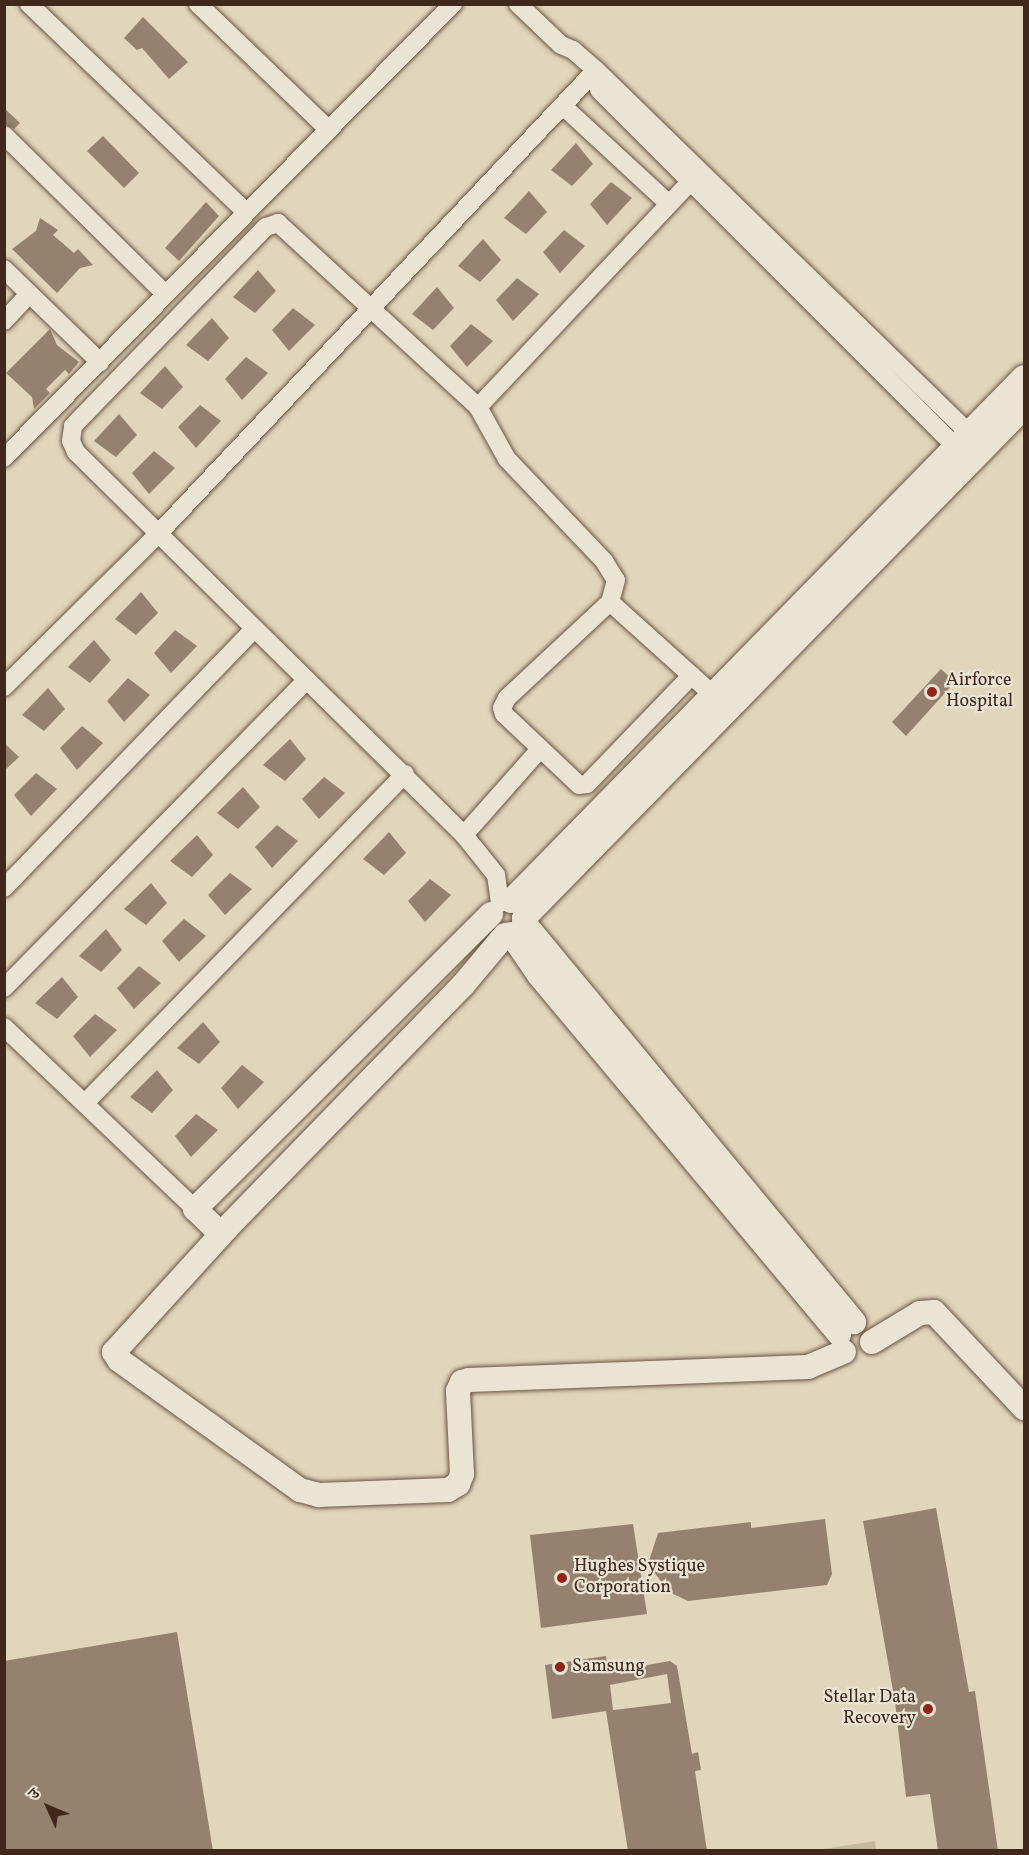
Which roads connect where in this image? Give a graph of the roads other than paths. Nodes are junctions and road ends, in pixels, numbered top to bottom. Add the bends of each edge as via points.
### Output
1 (29, 4) edge
2 (198, 4) edge
3 (453, 4) edge
4 (519, 4) edge
5 (592, 75) junction
6 (564, 107) junction
7 (328, 129) junction
8 (4, 135) edge
9 (690, 182) junction
10 (668, 203) junction
11 (246, 212) junction
12 (4, 269) edge
13 (29, 294) junction
14 (165, 294) junction
15 (369, 308) junction
16 (4, 321) edge
17 (100, 362) junction
18 (1024, 377) edge
19 (478, 407) junction
20 (1024, 407) edge
21 (970, 447) junction
22 (4, 458) edge
23 (158, 535) junction
24 (610, 602) junction
25 (253, 630) junction
26 (692, 675) junction
27 (308, 680) junction
28 (4, 687) edge
29 (721, 701) junction
30 (540, 749) junction
31 (405, 774) junction
32 (464, 835) junction
33 (4, 888) edge
34 (509, 918) junction
35 (4, 988) edge
36 (4, 1027) edge
37 (85, 1103) junction
38 (195, 1209) junction
39 (221, 1234) junction
40 (846, 1336) junction
41 (1024, 1408) edge

1 - 11 street
2 - 7 street
3 - 7 street
4 - 5 street via 561,45 573,50
5 - 6 street
5 - 9 street
5 - 21 street
6 - 10 street
6 - 15 street
7 - 11 street
8 - 14 street
9 - 10 street
9 - 21 street
10 - 19 street
11 - 14 street
12 - 13 street
13 - 16 street
13 - 17 street
14 - 17 street
15 - 19 street
15 - 23 street
15 - 23 street via 286,228 278,223 266,227 73,426 71,441 76,452
17 - 22 street
18 - 21 street
19 - 24 street via 507,459 603,561 616,580
20 - 21 street
21 - 29 street
23 - 25 street
23 - 28 street
24 - 26 street
24 - 30 street via 507,698 502,708
25 - 27 street
25 - 33 street
26 - 29 street
26 - 30 street via 587,784 579,785
27 - 31 street
27 - 35 street
29 - 34 street
30 - 32 street
31 - 32 street
31 - 37 street
32 - 34 street via 496,875
34 - 38 street
34 - 39 street via 463,985
34 - 40 street via 539,975
36 - 37 street
37 - 38 street
38 - 39 street
39 - 40 street via 114,1352 124,1364 309,1494 448,1490 458,1484 462,1474 458,1391 462,1382 808,1366
40 - 41 street via 867,1327 872,1342 920,1313 934,1312

